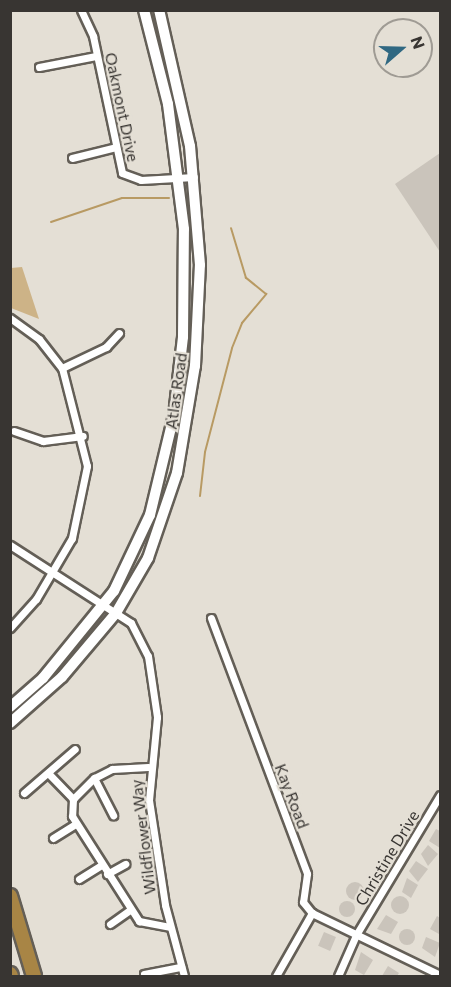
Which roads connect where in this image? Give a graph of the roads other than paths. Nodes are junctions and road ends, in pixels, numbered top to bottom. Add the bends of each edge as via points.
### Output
1 (81, 10) edge
2 (144, 10) edge
3 (159, 10) edge
4 (96, 56) junction
5 (39, 67) dead end
6 (116, 147) junction
7 (72, 158) dead end
8 (180, 176) junction
9 (194, 177) junction
10 (10, 318) edge
11 (119, 333) dead end
12 (62, 368) junction
13 (14, 431) dead end
14 (83, 436) junction
15 (10, 545) edge
16 (53, 574) junction
17 (104, 605) junction
18 (116, 613) junction
19 (211, 618) dead end
20 (10, 628) edge
21 (10, 707) edge
22 (10, 723) edge
23 (75, 749) dead end
24 (148, 767) junction
25 (49, 774) junction
26 (94, 778) junction
27 (24, 793) dead end
28 (441, 795) edge
29 (73, 799) junction
30 (113, 815) dead end
31 (75, 824) junction
32 (53, 838) dead end
33 (125, 864) dead end
34 (101, 865) junction
35 (107, 874) junction
36 (79, 879) dead end
37 (10, 896) edge
38 (130, 910) junction
39 (312, 913) junction
40 (110, 924) dead end
41 (169, 927) junction
42 (356, 935) junction
43 (181, 967) junction
44 (144, 974) dead end
45 (441, 975) edge
46 (34, 976) edge
47 (184, 976) edge
48 (276, 976) edge
49 (338, 976) edge

1 - 4 street, Oakmont Drive
2 - 8 street, Atlas Road
3 - 9 street, Atlas Road
4 - 5 street
4 - 6 street, Oakmont Drive
6 - 7 street
6 - 8 street, Oakmont Drive via 129,179
8 - 9 street, Oakmont Drive
8 - 17 street, Atlas Road via 186,260 174,415 145,528
9 - 18 street, Atlas Road via 200,266 188,418 163,519
10 - 12 street via 39,339
11 - 12 street via 106,347
12 - 14 street
13 - 14 street via 43,441
14 - 16 street via 83,502
15 - 16 street, Wildflower Way
16 - 17 street, Wildflower Way
16 - 20 street
17 - 18 street, Wildflower Way
17 - 21 street, Atlas Road via 43,678
18 - 22 street, Atlas Road via 67,671
18 - 24 street, Wildflower Way via 131,623 153,673 157,717
19 - 39 street, Kay Road via 305,868 301,897
23 - 25 street
24 - 26 street via 112,768
24 - 41 street, Wildflower Way
25 - 27 street
25 - 29 street
26 - 29 street
26 - 30 street
28 - 42 street, Christine Drive
29 - 31 street
31 - 32 street
31 - 34 street
33 - 35 street
34 - 35 street
34 - 36 street
35 - 38 street
37 - 46 highway
38 - 40 street
38 - 41 street via 146,926
39 - 42 street
39 - 48 street
41 - 43 street, Wildflower Way
42 - 45 street
42 - 49 street, Christine Drive
43 - 44 street
43 - 47 street, Wildflower Way

